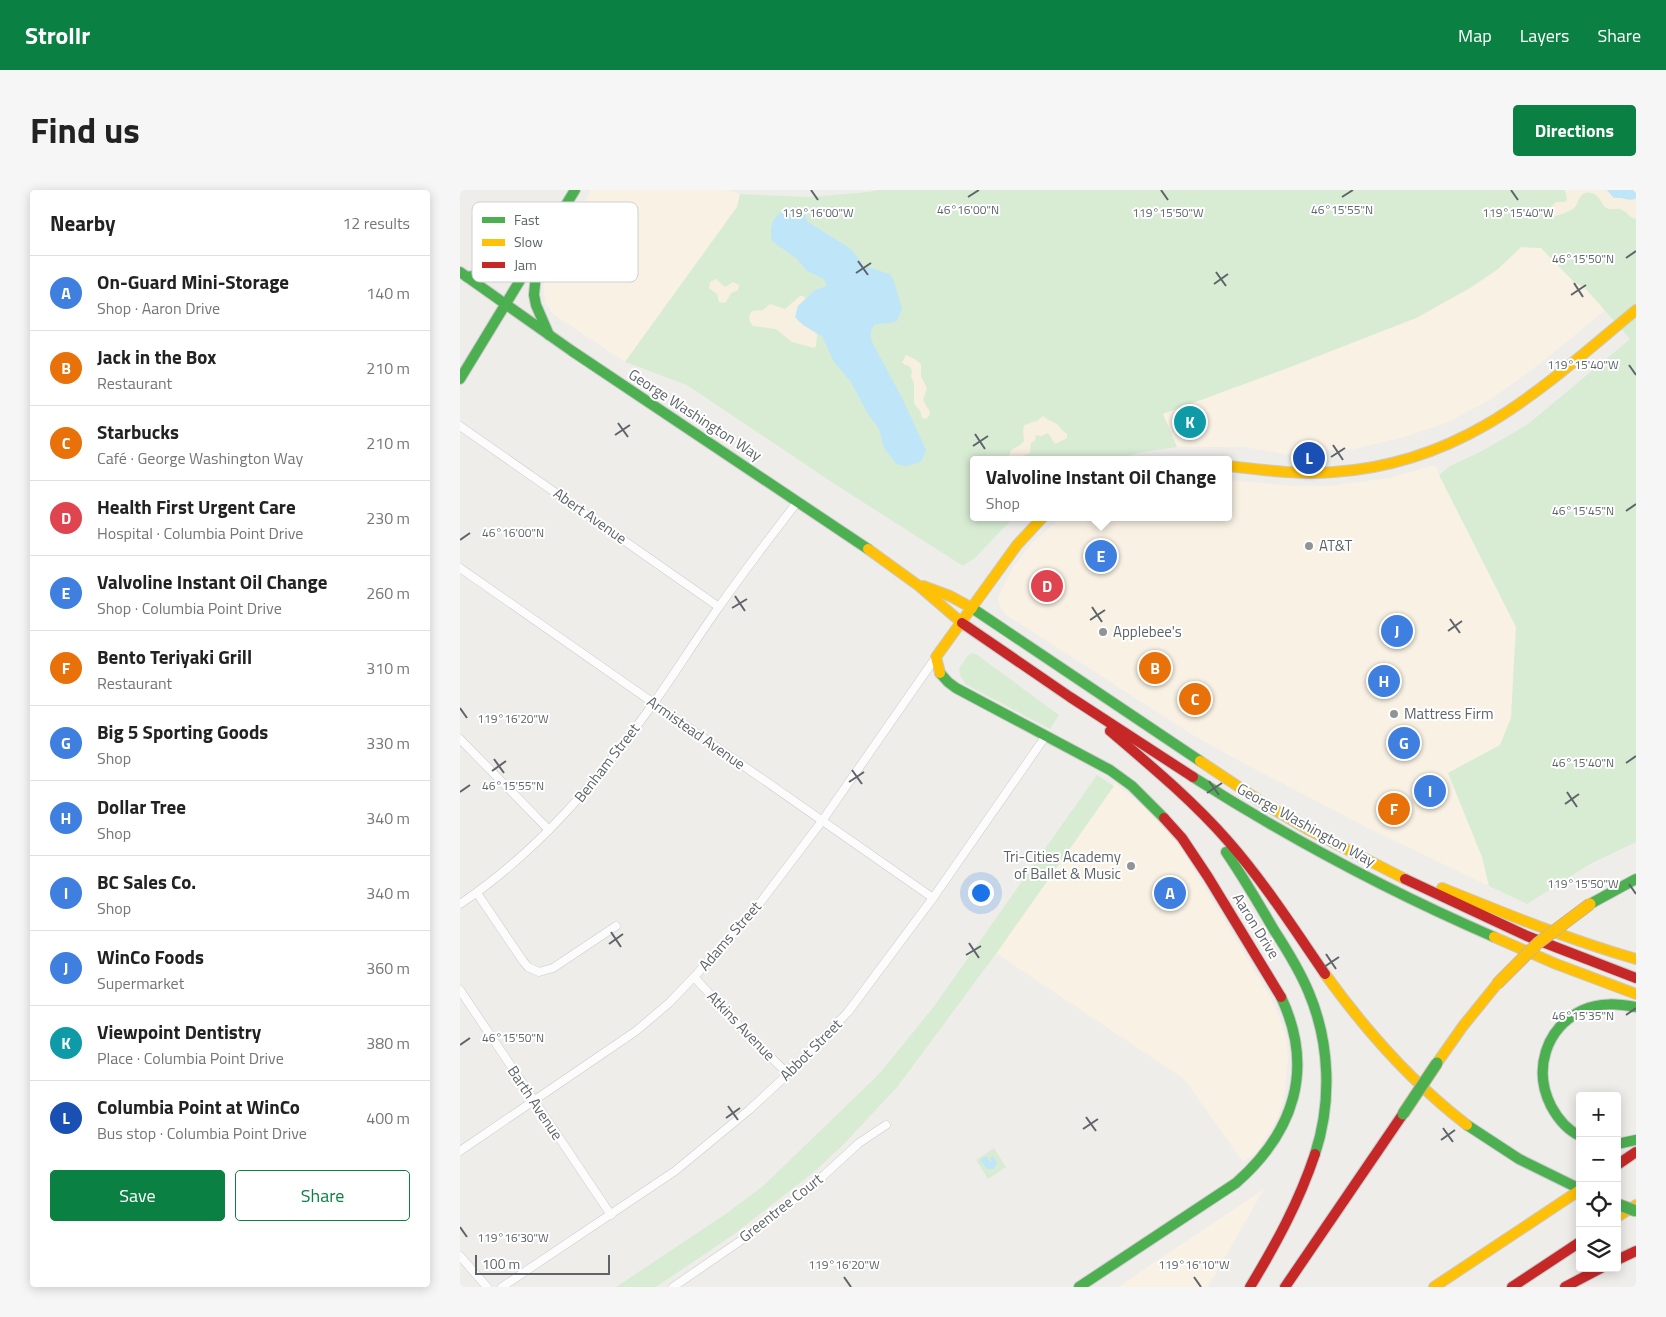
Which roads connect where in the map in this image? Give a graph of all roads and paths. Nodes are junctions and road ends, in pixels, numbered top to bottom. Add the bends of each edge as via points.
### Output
1 (575, 190) edge
2 (568, 202) edge
3 (473, 282) edge
4 (519, 282) edge
5 (535, 282) edge
6 (505, 305) junction
7 (1636, 310) edge
8 (549, 336) junction
9 (460, 379) edge
10 (460, 426) edge
11 (1232, 466) edge
12 (798, 501) junction
13 (1039, 521) edge
14 (460, 568) edge
15 (914, 582) junction
16 (719, 607) junction
17 (972, 608) junction
18 (962, 623) junction
19 (936, 657) junction
20 (1070, 697) junction
21 (654, 703) junction
22 (1045, 737) junction
23 (460, 739) edge
24 (1195, 806) junction
25 (822, 821) junction
26 (549, 830) junction
27 (1370, 862) junction
28 (1636, 879) edge
29 (477, 892) junction
30 (933, 898) junction
31 (460, 904) edge
32 (616, 926) dead end
33 (1636, 959) edge
34 (694, 977) junction
35 (1636, 978) edge
36 (460, 990) edge
37 (1636, 994) edge
38 (1636, 1007) edge
39 (788, 1074) junction
40 (534, 1101) junction
41 (886, 1125) dead end
42 (1576, 1133) edge
43 (1636, 1140) edge
44 (1621, 1143) edge
45 (460, 1151) edge
46 (1636, 1152) edge
47 (1621, 1162) edge
48 (1576, 1188) edge
49 (1576, 1193) edge
50 (1621, 1205) edge
51 (1636, 1205) edge
52 (1636, 1210) edge
53 (1621, 1214) edge
54 (611, 1215) junction
55 (1576, 1245) edge
56 (1636, 1250) edge
57 (460, 1256) edge
58 (1621, 1258) edge
59 (1593, 1272) edge
60 (487, 1287) edge
61 (502, 1287) edge
62 (673, 1287) edge
63 (1078, 1287) edge
64 (1250, 1287) edge
65 (1285, 1287) edge
66 (1434, 1287) edge
67 (1512, 1287) edge
68 (1565, 1287) edge

1 - 2 main road
3 - 6 main road, George Washington Way
4 - 6 main road
5 - 8 main road via 536,305
6 - 8 main road, George Washington Way
6 - 9 main road
7 - 11 main road via 1521,403 1484,428 1444,446 1392,463 1333,472 1284,472
8 - 12 main road, George Washington Way
10 - 16 street, Abert Avenue
12 - 15 main road, George Washington Way
12 - 16 street, Benham Street
13 - 17 main road via 1017,545
14 - 21 street, Armistead Avenue
15 - 17 main road, George Washington Way
15 - 18 main road, George Washington Way
16 - 21 street, Benham Street
17 - 18 main road
17 - 27 main road, George Washington Way via 1266,805
18 - 19 main road
18 - 20 main road, George Washington Way
19 - 22 main road, Aaron Drive via 937,668 944,680
19 - 25 street, Adams Street
20 - 24 main road
20 - 37 main road, George Washington Way via 1255,816 1415,902 1556,964
21 - 25 street, Armistead Avenue
21 - 26 street, Benham Street via 590,787
22 - 30 street, Abbot Street
22 - 63 main road, Aaron Drive via 1120,777 1179,833 1276,988 1291,1021 1297,1051 1296,1084 1290,1109 1272,1145 1255,1167 1236,1183
23 - 26 street
24 - 48 main road via 1258,879 1381,1046 1434,1098 1475,1131
24 - 64 main road via 1291,956 1306,985 1321,1031 1324,1052 1326,1099 1317,1151 1300,1197
25 - 30 street, Armistead Avenue
25 - 34 street, Adams Street via 750,916
26 - 29 street, Benham Street
27 - 33 main road via 1542,928
27 - 35 main road, George Washington Way via 1527,936
28 - 65 main road, bridge via 1590,904 1538,943 1497,984 1474,1011
29 - 31 street, Benham Street
29 - 32 street via 523,961 539,972 553,968
30 - 39 street, Abbot Street via 848,1012
34 - 39 street, Atkins Avenue
34 - 40 street, Adams Street via 636,1031
36 - 40 street, Barth Avenue
38 - 42 main road via 1625,1004 1584,1010 1557,1030 1546,1049 1542,1071 1545,1094 1556,1116
39 - 54 street, Abbot Street via 675,1172
40 - 45 street, Adams Street
40 - 54 street, Barth Avenue
41 - 62 street, Greentree Court via 859,1143 809,1189 746,1237
43 - 44 main road
46 - 47 main road
49 - 66 main road
50 - 52 main road, bridge
51 - 53 main road
54 - 61 street, Abbot Street
55 - 67 main road
56 - 58 main road
57 - 60 street
59 - 68 main road

